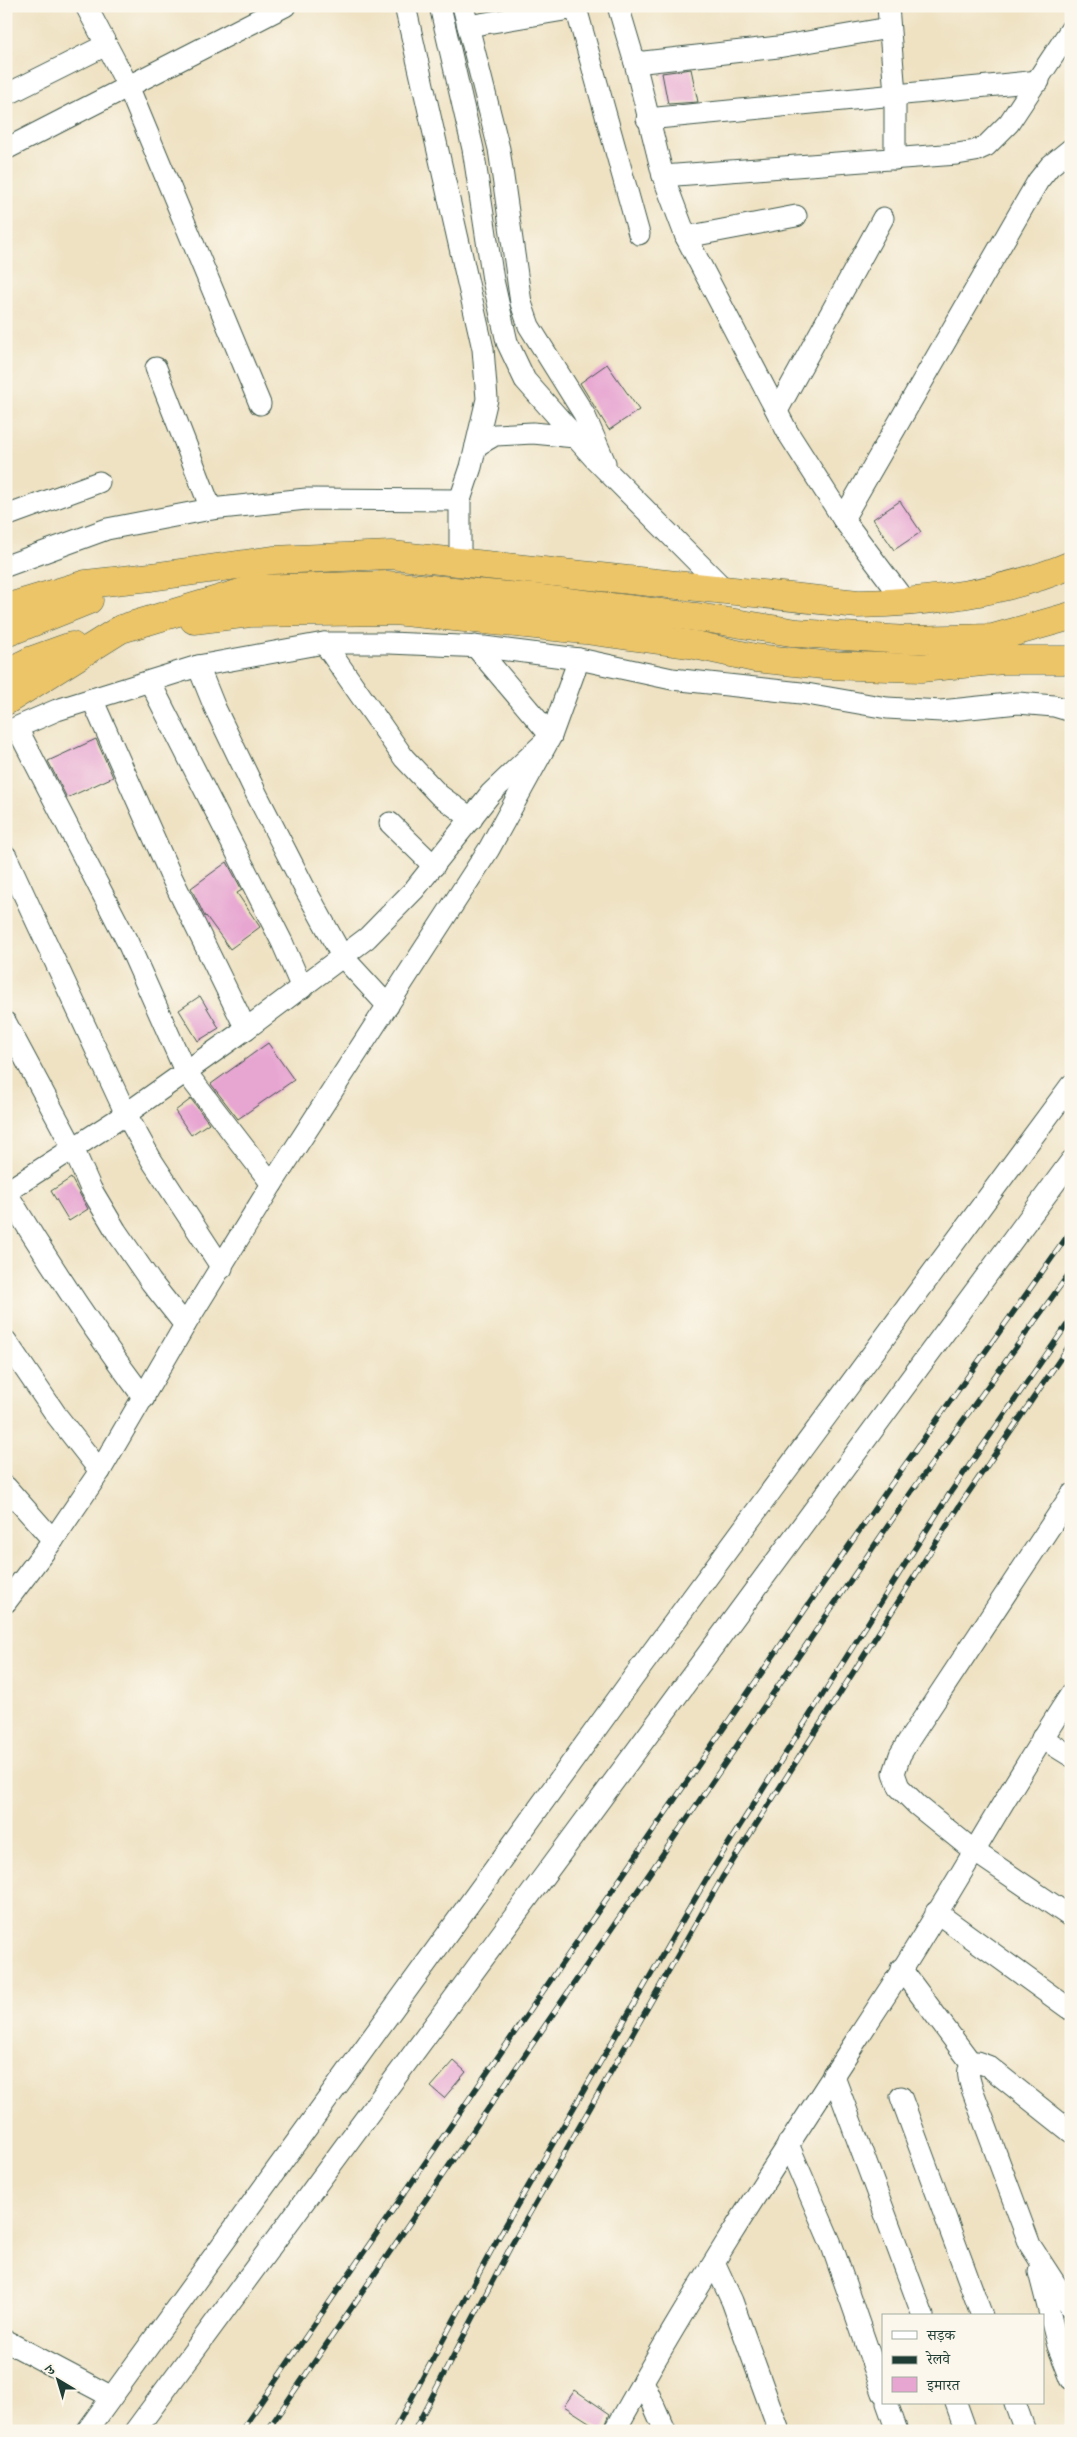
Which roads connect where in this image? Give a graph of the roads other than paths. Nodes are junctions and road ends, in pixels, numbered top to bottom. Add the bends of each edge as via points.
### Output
1 (86, 6) edge
2 (285, 6) edge
3 (405, 6) edge
4 (440, 6) edge
5 (618, 6) edge
6 (888, 6) edge
7 (466, 16) edge
8 (889, 28) junction
9 (1071, 29) edge
10 (106, 45) junction
11 (635, 64) junction
12 (1039, 80) junction
13 (128, 86) junction
14 (895, 94) junction
15 (6, 95) edge
16 (647, 119) junction
17 (6, 149) edge
18 (1070, 151) edge
19 (895, 159) junction
20 (663, 176) junction
21 (796, 216) dead end
22 (883, 218) dead end
23 (639, 234) dead end
24 (686, 237) junction
25 (492, 280) junction
26 (470, 285) junction
27 (156, 368) dead end
28 (260, 404) dead end
29 (777, 411) junction
30 (575, 437) junction
31 (476, 446) junction
32 (609, 473) junction
33 (99, 482) dead end
34 (460, 500) junction
35 (211, 509) junction
36 (6, 516) edge
37 (843, 519) junction
38 (460, 562) junction
39 (1071, 565) edge
40 (6, 566) edge
41 (725, 590) junction
42 (906, 603) junction
43 (1071, 616) edge
44 (9, 623) edge
45 (121, 629) junction
46 (1071, 642) edge
47 (324, 643) junction
48 (475, 646) junction
49 (579, 659) junction
50 (1004, 660) junction
51 (1071, 660) edge
52 (198, 666) junction
53 (18, 667) edge
54 (150, 682) junction
55 (92, 699) junction
56 (6, 701) edge
57 (1071, 711) edge
58 (12, 730) edge
59 (551, 736) junction
60 (472, 819) junction
61 (390, 823) dead end
62 (6, 856) edge
63 (434, 866) junction
64 (342, 956) junction
65 (302, 988) junction
66 (388, 1006) junction
67 (6, 1023) edge
68 (246, 1029) junction
69 (185, 1071) junction
70 (1071, 1085) edge
71 (126, 1114) junction
72 (73, 1148) junction
73 (1071, 1161) edge
74 (272, 1184) junction
75 (6, 1192) edge
76 (222, 1268) junction
77 (185, 1325) junction
78 (6, 1341) edge
79 (144, 1398) junction
80 (100, 1471) junction
81 (6, 1487) edge
82 (1071, 1495) edge
83 (53, 1540) junction
84 (6, 1602) edge
85 (1071, 1694) edge
86 (1042, 1738) junction
87 (1071, 1756) edge
88 (974, 1850) junction
89 (936, 1912) junction
90 (1071, 1917) edge
91 (901, 1970) junction
92 (1071, 2010) edge
93 (972, 2064) junction
94 (833, 2074) junction
95 (900, 2098) dead end
96 (1071, 2132) edge
97 (788, 2144) junction
98 (1036, 2257) junction
99 (715, 2264) junction
100 (1071, 2308) edge
101 (922, 2314) edge
102 (981, 2314) edge
103 (6, 2341) edge
104 (643, 2380) junction
105 (1071, 2380) edge
106 (882, 2390) edge
107 (110, 2396) junction
108 (887, 2404) edge
109 (956, 2404) edge
110 (1015, 2404) edge
111 (87, 2431) edge
112 (135, 2431) edge
113 (616, 2431) edge
114 (665, 2431) edge
115 (779, 2431) edge
116 (897, 2431) edge
117 (966, 2431) edge
118 (1025, 2431) edge

1 - 10 street
2 - 13 street
3 - 26 street
4 - 25 street via 473,149
5 - 11 street
6 - 8 street
7 - 23 street via 576,8
7 - 32 street via 499,150 521,302 529,326 584,414
8 - 11 street via 778,47
8 - 14 street
9 - 12 street
10 - 13 street
10 - 15 street
11 - 16 street
12 - 14 street
12 - 19 street via 1010,123 986,146 957,154
13 - 17 street
13 - 28 street
14 - 16 street
14 - 19 street
16 - 20 street
18 - 37 street via 1050,166 1038,181
19 - 20 street
20 - 24 street
21 - 24 street
22 - 29 street
24 - 29 street
25 - 26 street
25 - 30 street via 507,342 525,380
26 - 31 street via 483,349 487,399
27 - 35 street
29 - 37 street
30 - 31 street via 533,433 496,436
30 - 32 street
31 - 34 street
32 - 41 street
33 - 36 street
34 - 35 street via 306,498
34 - 38 street
35 - 40 street via 107,529
37 - 42 street
38 - 41 highway
38 - 44 highway via 392,555 273,560 86,584
39 - 42 highway via 1023,582
41 - 42 highway via 858,604
43 - 45 highway via 993,638 874,639 797,633 704,618 533,598 387,585 254,589
45 - 50 highway via 250,614 394,611 585,630 694,645 755,658 824,665 921,668
45 - 53 highway
45 - 56 highway
46 - 50 highway
47 - 48 street
47 - 52 street
47 - 60 street via 404,758 439,795
48 - 49 street
48 - 59 street
49 - 57 street via 672,679 801,693 887,708 940,711 1018,703
49 - 59 street
50 - 51 highway
52 - 54 street
52 - 64 street via 256,793
54 - 55 street
54 - 65 street via 282,942
55 - 58 street
55 - 68 street via 170,874
58 - 69 street via 128,943
59 - 60 street via 504,779
59 - 66 street via 489,849
60 - 63 street
61 - 63 street
62 - 71 street
63 - 64 street via 386,920
64 - 65 street
64 - 66 street
65 - 68 street
66 - 74 street
67 - 72 street
68 - 69 street
69 - 71 street
69 - 74 street
70 - 107 street via 633,1678
71 - 72 street
71 - 76 street via 152,1161
72 - 75 street
72 - 77 street via 91,1189 116,1231
73 - 112 street
74 - 76 street
75 - 79 street via 39,1247
76 - 77 street
77 - 79 street
78 - 80 street
79 - 80 street
80 - 83 street
81 - 83 street
82 - 88 street via 909,1740 894,1772 899,1787 917,1805
83 - 84 street
85 - 86 street
86 - 87 street
86 - 88 street
88 - 89 street
88 - 90 street
89 - 91 street
89 - 92 street
91 - 93 street
91 - 94 street
93 - 96 street via 977,2062 988,2066
93 - 98 street via 968,2073 972,2089
94 - 97 street
94 - 101 street
95 - 102 street
97 - 99 street
97 - 106 street via 832,2246
98 - 100 street
98 - 105 street via 1058,2346
99 - 104 street
99 - 115 street via 732,2301
103 - 107 street
104 - 113 street
104 - 114 street
107 - 111 street
108 - 116 street
109 - 117 street
110 - 118 street

